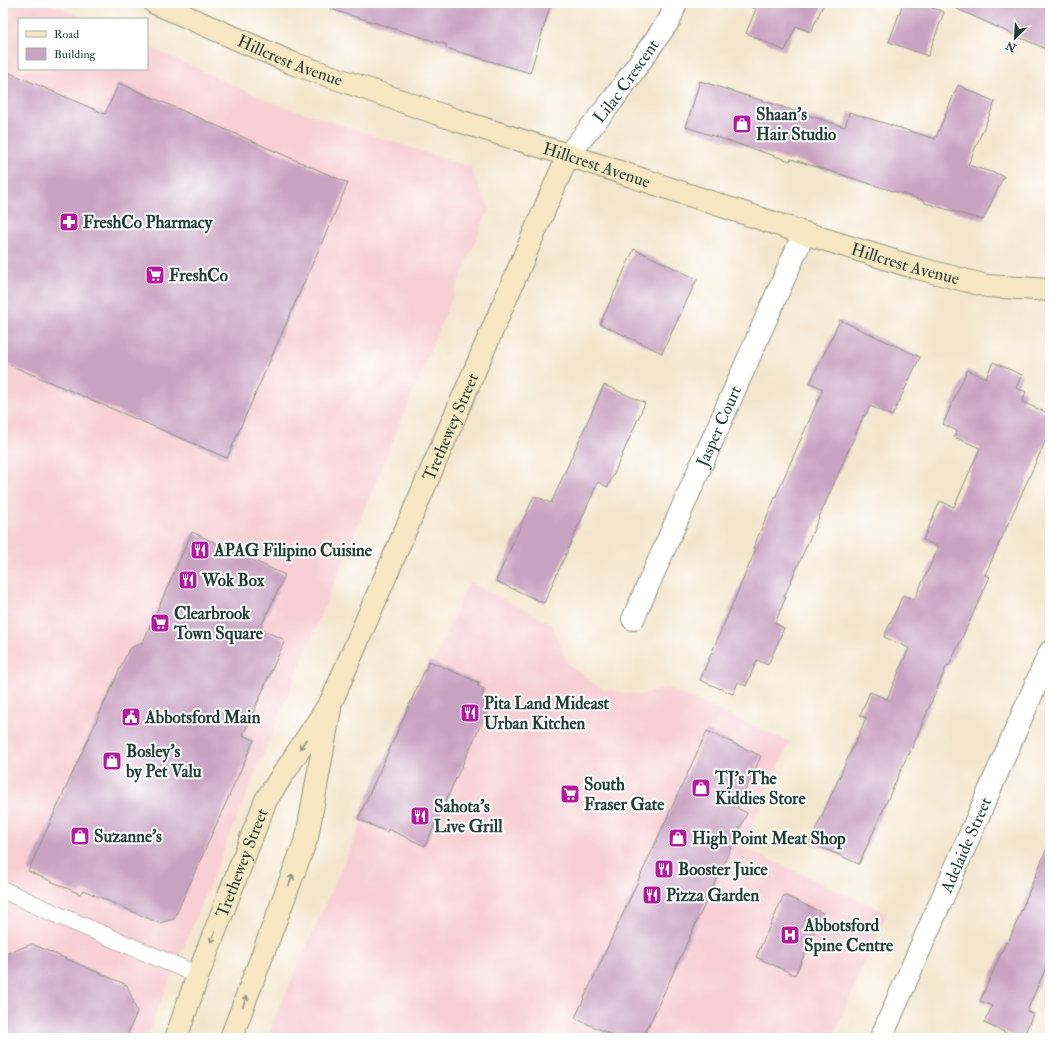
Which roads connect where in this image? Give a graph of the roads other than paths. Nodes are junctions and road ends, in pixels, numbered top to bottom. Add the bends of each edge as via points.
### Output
1 (155, 3) edge
2 (676, 3) edge
3 (568, 155) junction
4 (804, 233) junction
5 (1050, 290) edge
6 (633, 619) dead end
7 (1050, 652) edge
8 (332, 700) junction
9 (3, 890) edge
10 (198, 975) junction
11 (176, 1038) edge
12 (231, 1038) edge
13 (881, 1038) edge

1 - 3 street, Hillcrest Avenue via 292,63 456,120
2 - 3 street, Lilac Crescent via 670,19 613,100
3 - 4 street, Hillcrest Avenue
3 - 8 street, Trethewey Street
4 - 5 street, Hillcrest Avenue via 910,266 986,286
4 - 6 street, Jasper Court
7 - 13 street, Adelaide Street
8 -> 10 street, Trethewey Street via 266,800
12 -> 8 street, Trethewey Street via 307,837
9 - 10 lane
10 - 11 street, Trethewey Street

